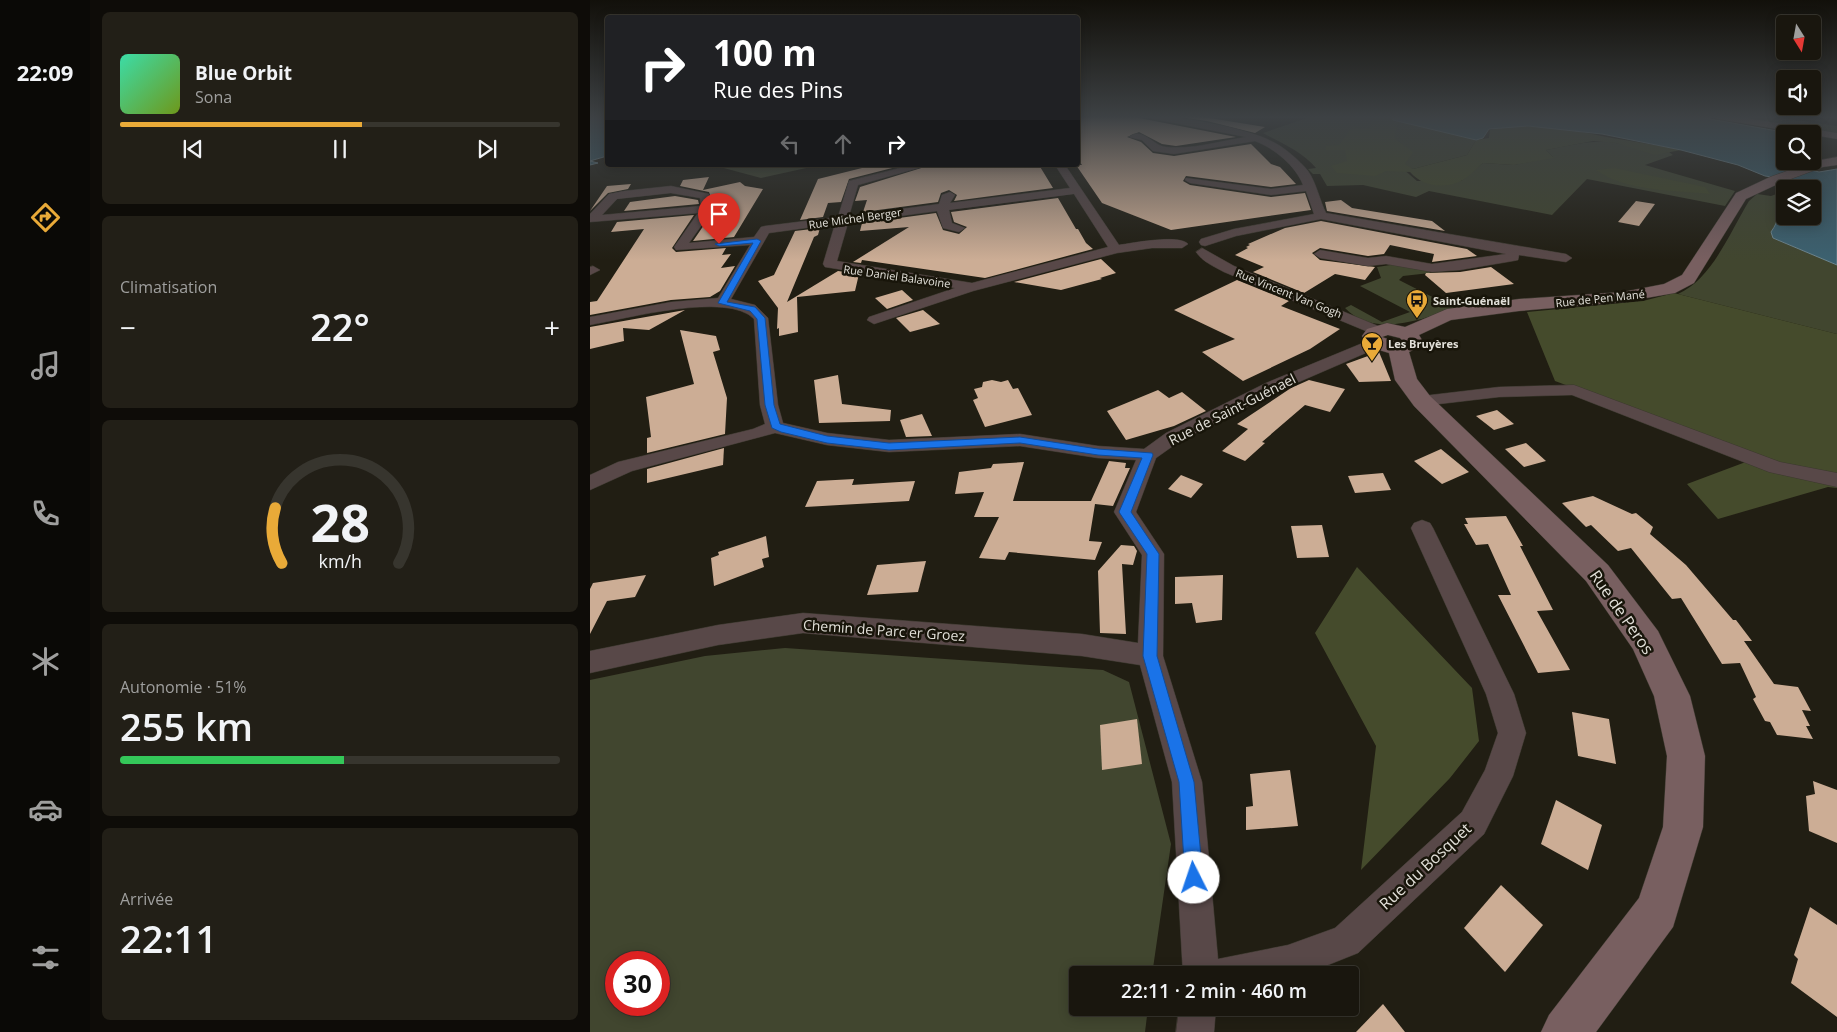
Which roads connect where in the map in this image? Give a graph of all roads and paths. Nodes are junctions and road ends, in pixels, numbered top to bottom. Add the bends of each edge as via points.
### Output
1 (1294, 164) edge
2 (1825, 164) edge
3 (916, 167) edge
4 (1061, 167) edge
5 (1190, 180) dead end
6 (1309, 187) junction
7 (1077, 190) junction
8 (958, 192) dead end
9 (945, 206) junction
10 (706, 208) junction
11 (1321, 216) junction
12 (841, 220) junction
13 (959, 228) dead end
14 (1403, 232) junction
15 (761, 236) junction
16 (1203, 247) junction
17 (1116, 249) junction
18 (1511, 250) junction
19 (1320, 254) dead end
20 (1566, 258) dead end
21 (1386, 260) junction
22 (972, 287) junction
23 (722, 303) junction
24 (874, 320) dead end
25 (590, 321) edge
26 (1390, 339) junction
27 (1422, 401) junction
28 (776, 426) junction
29 (1148, 455) junction
30 (1837, 480) edge
31 (590, 483) edge
32 (1422, 528) dead end
33 (1150, 656) junction
34 (590, 662) edge
35 (1200, 966) edge
36 (1272, 966) edge
37 (1197, 1016) edge
38 (1195, 1032) edge
39 (1566, 1032) edge

1 - 6 street via 1304,173
2 - 26 street, Rue de Pen Mané via 1775,180 1741,196 1688,279 1681,284 1646,294 1447,315
3 - 12 street, Rue Daniel Balavoine via 853,183
4 - 7 street
5 - 6 street via 1271,192
6 - 11 street
7 - 9 street, Rue Michel Berger
7 - 17 street
8 - 9 street via 946,197
9 - 12 street, Rue Michel Berger
9 - 13 street via 943,211 947,225
10 - 10 street via 705,196 693,191 633,192 613,196 592,219
10 - 15 street, Rue Michel Berger via 680,247
11 - 14 street
11 - 16 street via 1234,233
12 - 15 street, Rue Michel Berger
12 - 22 street, Rue Daniel Balavoine via 830,264
14 - 18 street
14 - 21 street
15 - 23 street
16 - 17 street, Rue Daniel Balavoine via 1184,251 1180,248 1182,244 1152,244
16 - 26 street, Rue Vincent Van Gogh via 1212,261
17 - 22 street, Rue Daniel Balavoine
18 - 20 street
18 - 21 street via 1512,257 1500,261 1460,266 1432,268
19 - 21 street via 1368,262
22 - 24 street, Rue Daniel Balavoine
23 - 25 street via 679,306
23 - 28 street via 752,309 761,318 769,405
26 - 27 street, Rue de Peros via 1406,380
26 - 29 street, Rue de Saint-Guénael via 1272,387 1173,437
27 - 30 street via 1499,392 1574,390 1776,468
27 - 39 street, Rue de Peros via 1597,573 1646,641 1672,696 1686,756 1683,827 1657,911
28 - 29 street via 827,440 889,446 1020,440 1098,452
28 - 31 street via 625,466
29 - 33 street via 1125,512 1153,554
32 - 36 street, Rue du Bosquet via 1500,694 1512,733 1498,776 1473,823 1346,940 1288,963
33 - 34 street, Chemin de Parc er Groez via 1082,645 803,623 718,634
33 - 35 street via 1186,782
37 - 38 street

